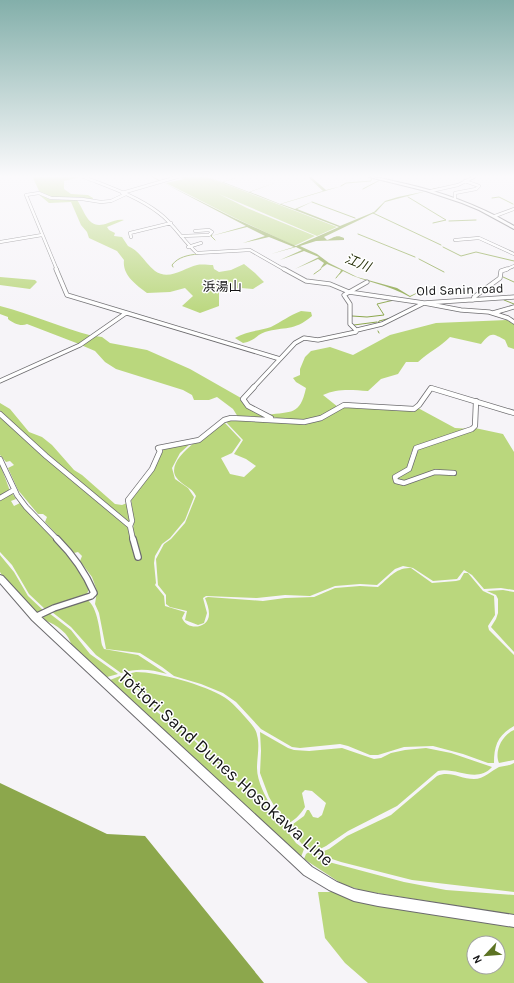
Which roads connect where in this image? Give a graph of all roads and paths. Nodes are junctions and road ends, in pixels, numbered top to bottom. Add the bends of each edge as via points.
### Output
1 (37, 223) edge
2 (171, 223) joint
3 (195, 231) dead end
4 (42, 235) junction
5 (182, 236) junction
6 (132, 237) dead end
7 (455, 240) dead end
8 (0, 242) edge
9 (201, 243) dead end
10 (188, 247) junction
11 (514, 254) edge
12 (514, 266) edge
13 (367, 282) dead end
14 (349, 292) junction
15 (411, 297) dead end
16 (514, 297) edge
17 (473, 300) junction
18 (416, 302) junction
19 (424, 303) junction
20 (514, 307) edge
21 (126, 313) junction
22 (493, 313) junction
23 (514, 322) edge
24 (356, 330) junction
25 (280, 359) junction
26 (0, 381) edge
27 (476, 401) junction
28 (514, 413) edge
29 (0, 414) edge
30 (273, 419) junction
31 (0, 460) edge
32 (454, 473) dead end
33 (14, 490) junction
34 (0, 498) edge
35 (130, 526) junction
36 (138, 556) dead end
37 (0, 578) edge
38 (35, 617) junction
39 (514, 920) edge

1 - 4 street
2 - 5 street
2 - 6 street via 130,233
3 - 5 street via 212,232 209,235
4 - 8 street
4 - 21 street via 67,295
5 - 10 street
7 - 11 street via 479,238
9 - 10 street
10 - 14 street, Old Sanin road via 200,254 250,250 301,279 330,284
12 - 17 street via 501,271 500,278
13 - 14 street
14 - 18 street, Old Sanin road
14 - 24 street via 344,295 350,304 350,324
15 - 18 street
16 - 17 street, Old Sanin road
17 - 19 street, Old Sanin road
18 - 19 street, Old Sanin road
19 - 22 street
19 - 24 street via 382,324
20 - 22 street
21 - 25 street
21 - 26 street via 80,345
22 - 23 street
24 - 25 street via 318,340 300,339
25 - 30 street via 243,399 248,406
27 - 28 street
27 - 30 street via 431,388 414,409 344,405 326,416 304,422
27 - 32 street via 475,426 472,429 416,448 411,455 411,466 395,477 396,481 404,483 431,472
29 - 35 street
30 - 35 street via 231,418 224,420 199,440 158,448 160,451 152,469 128,500 132,521
31 - 33 street
33 - 34 street
33 - 38 street via 67,549 92,583 94,593
35 - 36 street
37 - 38 main road, Tottori Sand Dunes Hosokawa Line
38 - 39 main road, Tottori Sand Dunes Hosokawa Line via 308,871 354,895

